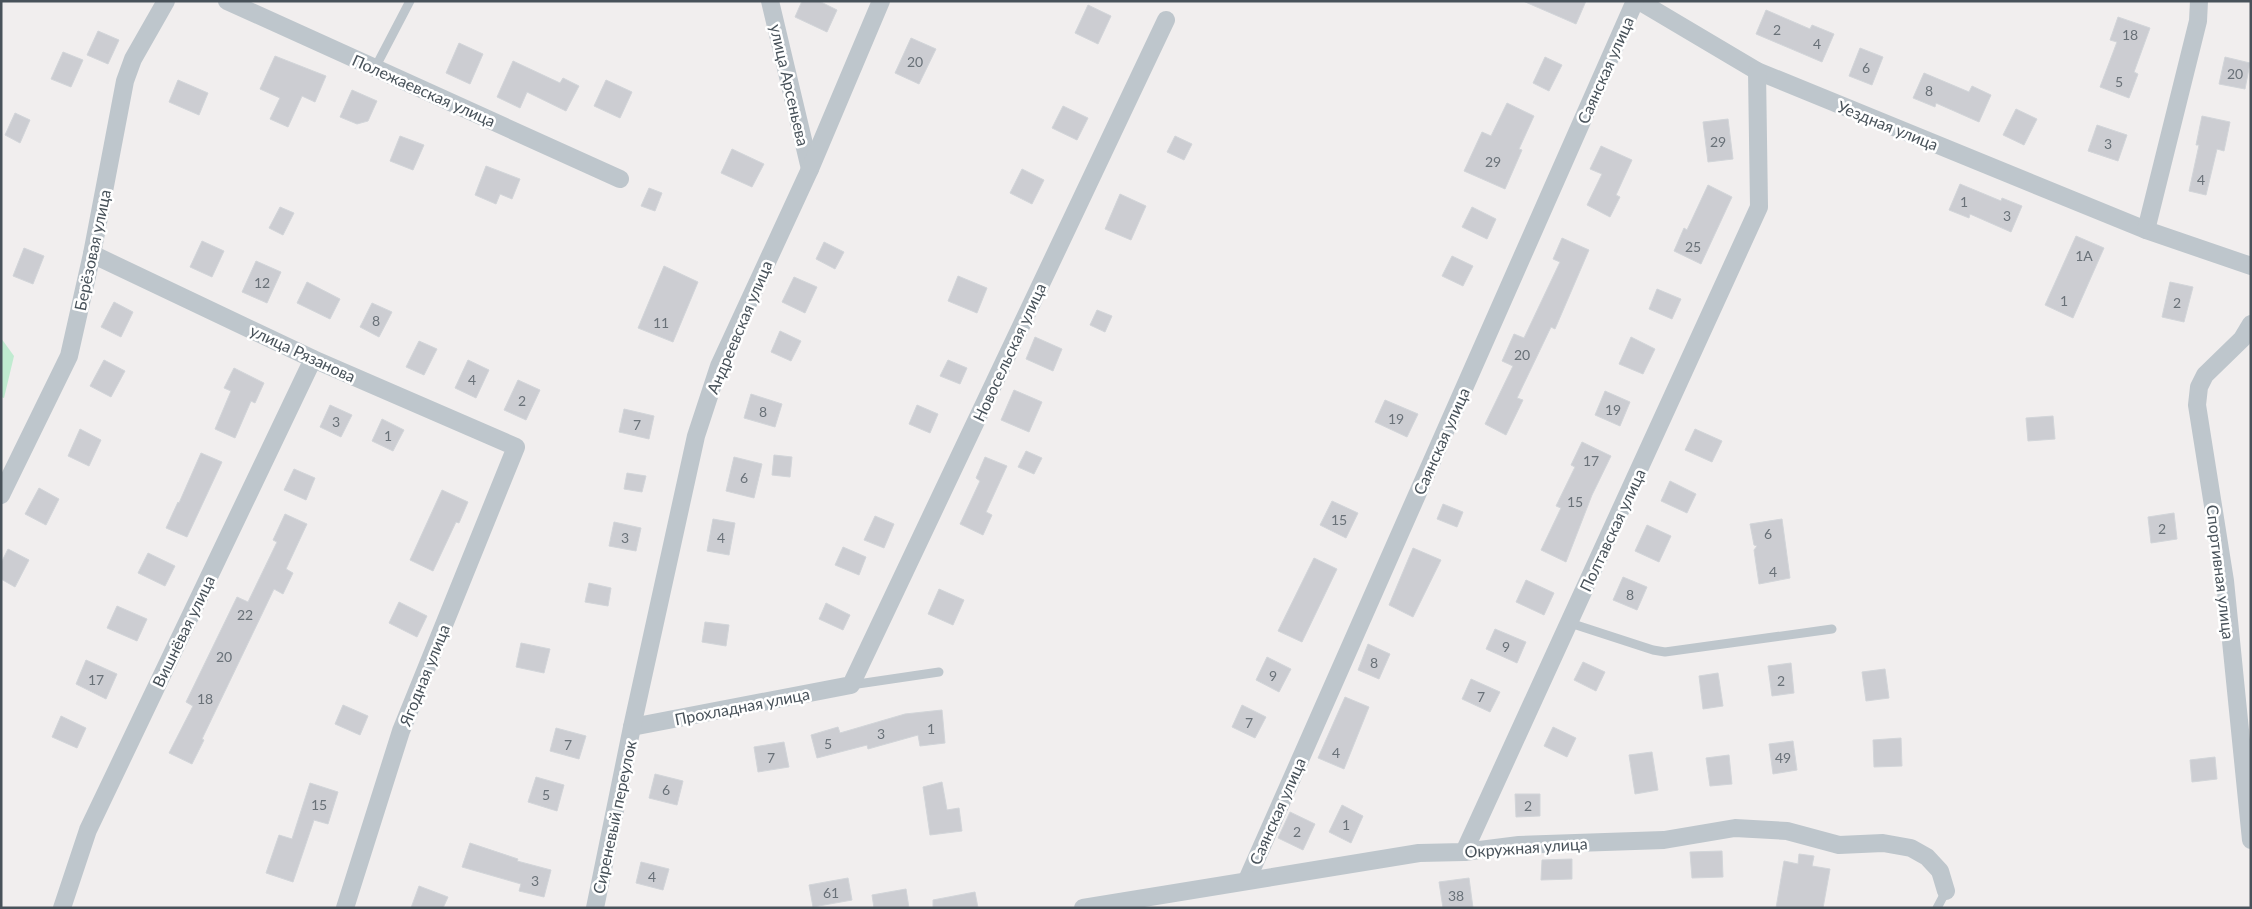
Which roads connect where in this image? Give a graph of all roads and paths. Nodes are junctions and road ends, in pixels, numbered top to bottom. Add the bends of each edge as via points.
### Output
1 (166, 1) edge
2 (227, 1) edge
3 (410, 1) edge
4 (770, 1) edge
5 (880, 1) edge
6 (1637, 1) edge
7 (2199, 1) edge
8 (1166, 20) dead end
9 (375, 68) junction
10 (1757, 71) junction
11 (810, 169) junction
12 (620, 179) dead end
13 (2146, 230) junction
14 (92, 254) junction
15 (2251, 266) edge
16 (2251, 324) edge
17 (314, 359) junction
18 (516, 447) joint
19 (1, 495) edge
20 (1570, 623) junction
21 (1832, 629) dead end
22 (939, 672) dead end
23 (851, 685) junction
24 (632, 727) junction
25 (2251, 840) edge
26 (1464, 852) junction
27 (1247, 880) junction
28 (1946, 891) joint
29 (62, 908) edge
30 (345, 908) edge
31 (595, 908) edge
32 (1084, 908) edge
33 (1937, 908) edge

1 - 14 street, Берёзовая улица via 133,59 125,81
2 - 9 street, Полежаевская улица
3 - 9 lane
4 - 11 street, улица Арсеньева
5 - 11 street, Андреевская улица
6 - 10 street, Уездная улица
6 - 27 street, Саянская улица
7 - 13 street via 2198,21
8 - 23 street, Новосельская улица
9 - 12 street, Полежаевская улица
10 - 13 street, Уездная улица
10 - 20 street, Полтавская улица via 1760,207
11 - 24 street, Андреевская улица via 718,366 702,418
13 - 15 street, Уездная улица
14 - 17 street, улица Рязанова
14 - 19 street, Берёзовая улица via 69,356
16 - 25 street, Спортивная улица via 2242,338 2205,375 2199,387 2197,404 2225,581
17 - 18 street, улица Рязанова
17 - 29 street, Вишнёвая улица via 88,830
18 - 30 street, Ягодная улица via 401,731
20 - 21 lane via 1665,652
20 - 26 street, Полтавская улица
22 - 23 lane
23 - 24 street, Прохладная улица
24 - 31 street, Сиреневый переулок
26 - 27 street, Окружная улица via 1420,853
26 - 28 street, Окружная улица via 1519,845 1664,840 1735,828 1787,831 1839,845 1883,843 1911,848 1927,857 1940,872
27 - 32 street, Окружная улица
28 - 33 lane

